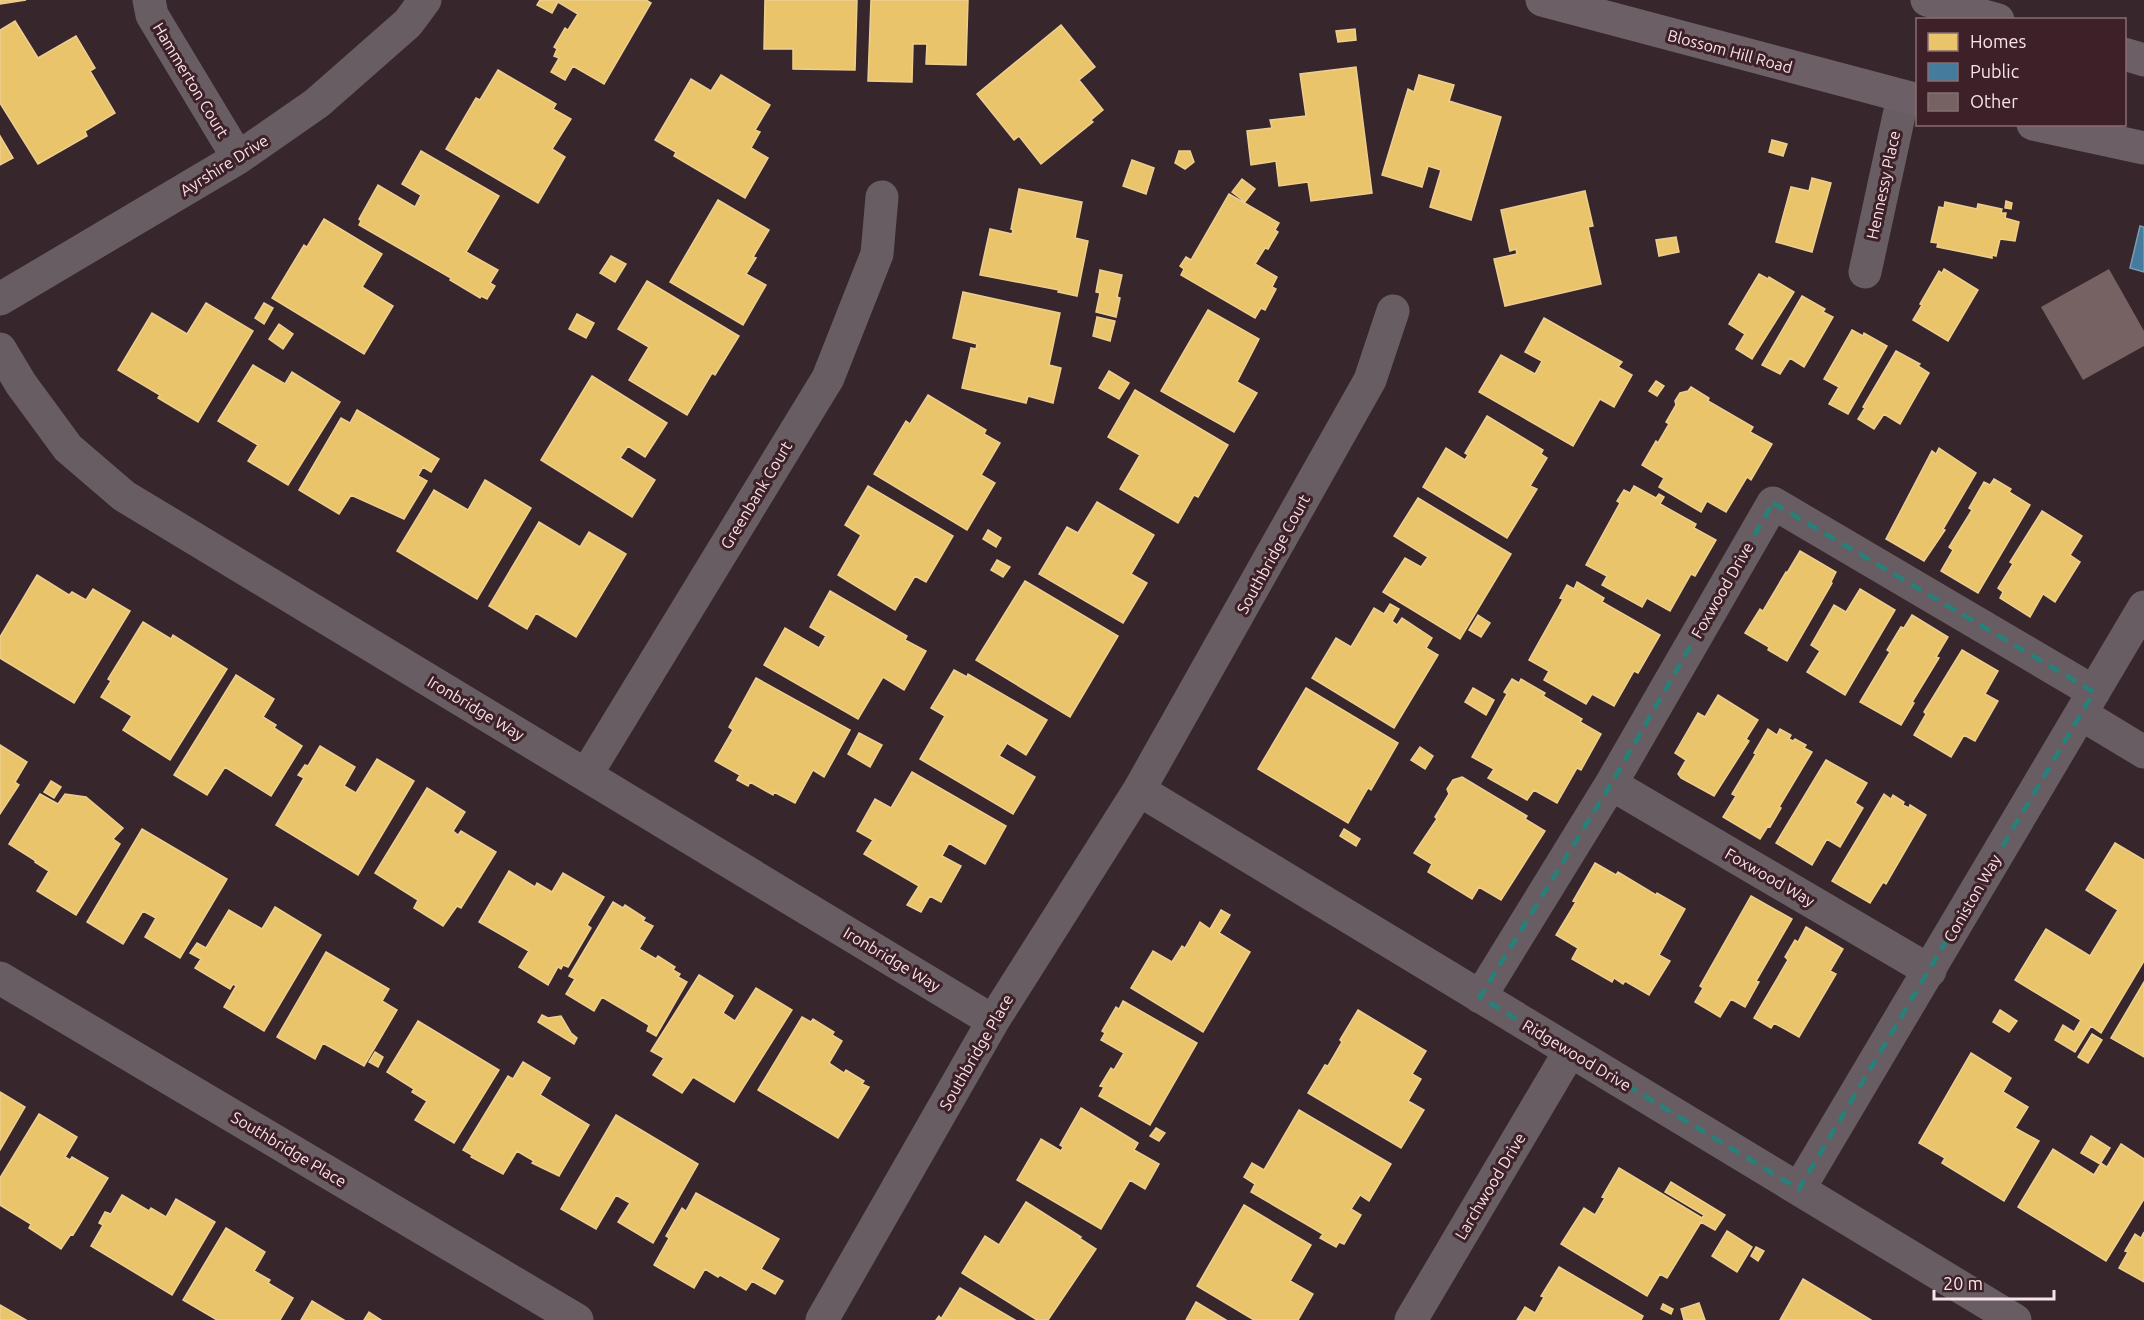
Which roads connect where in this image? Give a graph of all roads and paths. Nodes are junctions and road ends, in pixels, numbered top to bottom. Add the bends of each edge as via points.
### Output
1 (149, 0) edge
2 (425, 0) edge
3 (1542, 0) edge
4 (1927, 0) edge
5 (1991, 18) edge
6 (2126, 55) edge
7 (2144, 60) edge
8 (1910, 99) edge
9 (2042, 126) edge
10 (2144, 148) edge
11 (238, 158) junction
12 (882, 197) dead end
13 (1865, 272) dead end
14 (0, 299) edge
15 (1393, 312) dead end
16 (0, 349) edge
17 (2144, 607) edge
18 (2087, 703) junction
19 (2144, 752) edge
20 (586, 775) junction
21 (1611, 784) junction
22 (1139, 790) junction
23 (1930, 970) junction
24 (0, 978) edge
25 (1480, 997) junction
26 (993, 1021) junction
27 (1570, 1051) junction
28 (1799, 1189) junction
29 (2012, 1319) edge
30 (577, 1320) edge
31 (822, 1320) edge
32 (1411, 1320) edge

1 - 11 street, Hammerton Court via 152,15
2 - 11 street, Ayrshire Drive via 408,23 317,103
3 - 8 main road, Blossom Hill Road
4 - 5 main road
6 - 7 main road
8 - 13 street, Hennessy Place
9 - 10 main road
11 - 14 street, Ayrshire Drive
12 - 20 street, Greenbank Court via 877,255 828,378
15 - 22 street, Southbridge Court via 1370,380
16 - 20 street, Ironbridge Way via 68,448 124,496
17 - 18 street, Coniston Way
18 - 19 street
18 - 21 street, Foxwood Drive via 1773,503
18 - 23 street, Coniston Way
20 - 26 street, Ironbridge Way
21 - 23 street, Foxwood Way
21 - 25 street, Foxwood Drive
22 - 25 street, Ridgewood Drive
22 - 26 street, Southbridge Place
23 - 28 street, Coniston Way
24 - 30 street, Southbridge Place
25 - 27 street, Ridgewood Drive
26 - 31 street, Southbridge Place
27 - 28 street, Ridgewood Drive
27 - 32 street, Larchwood Drive
28 - 29 street, Ridgewood Drive

